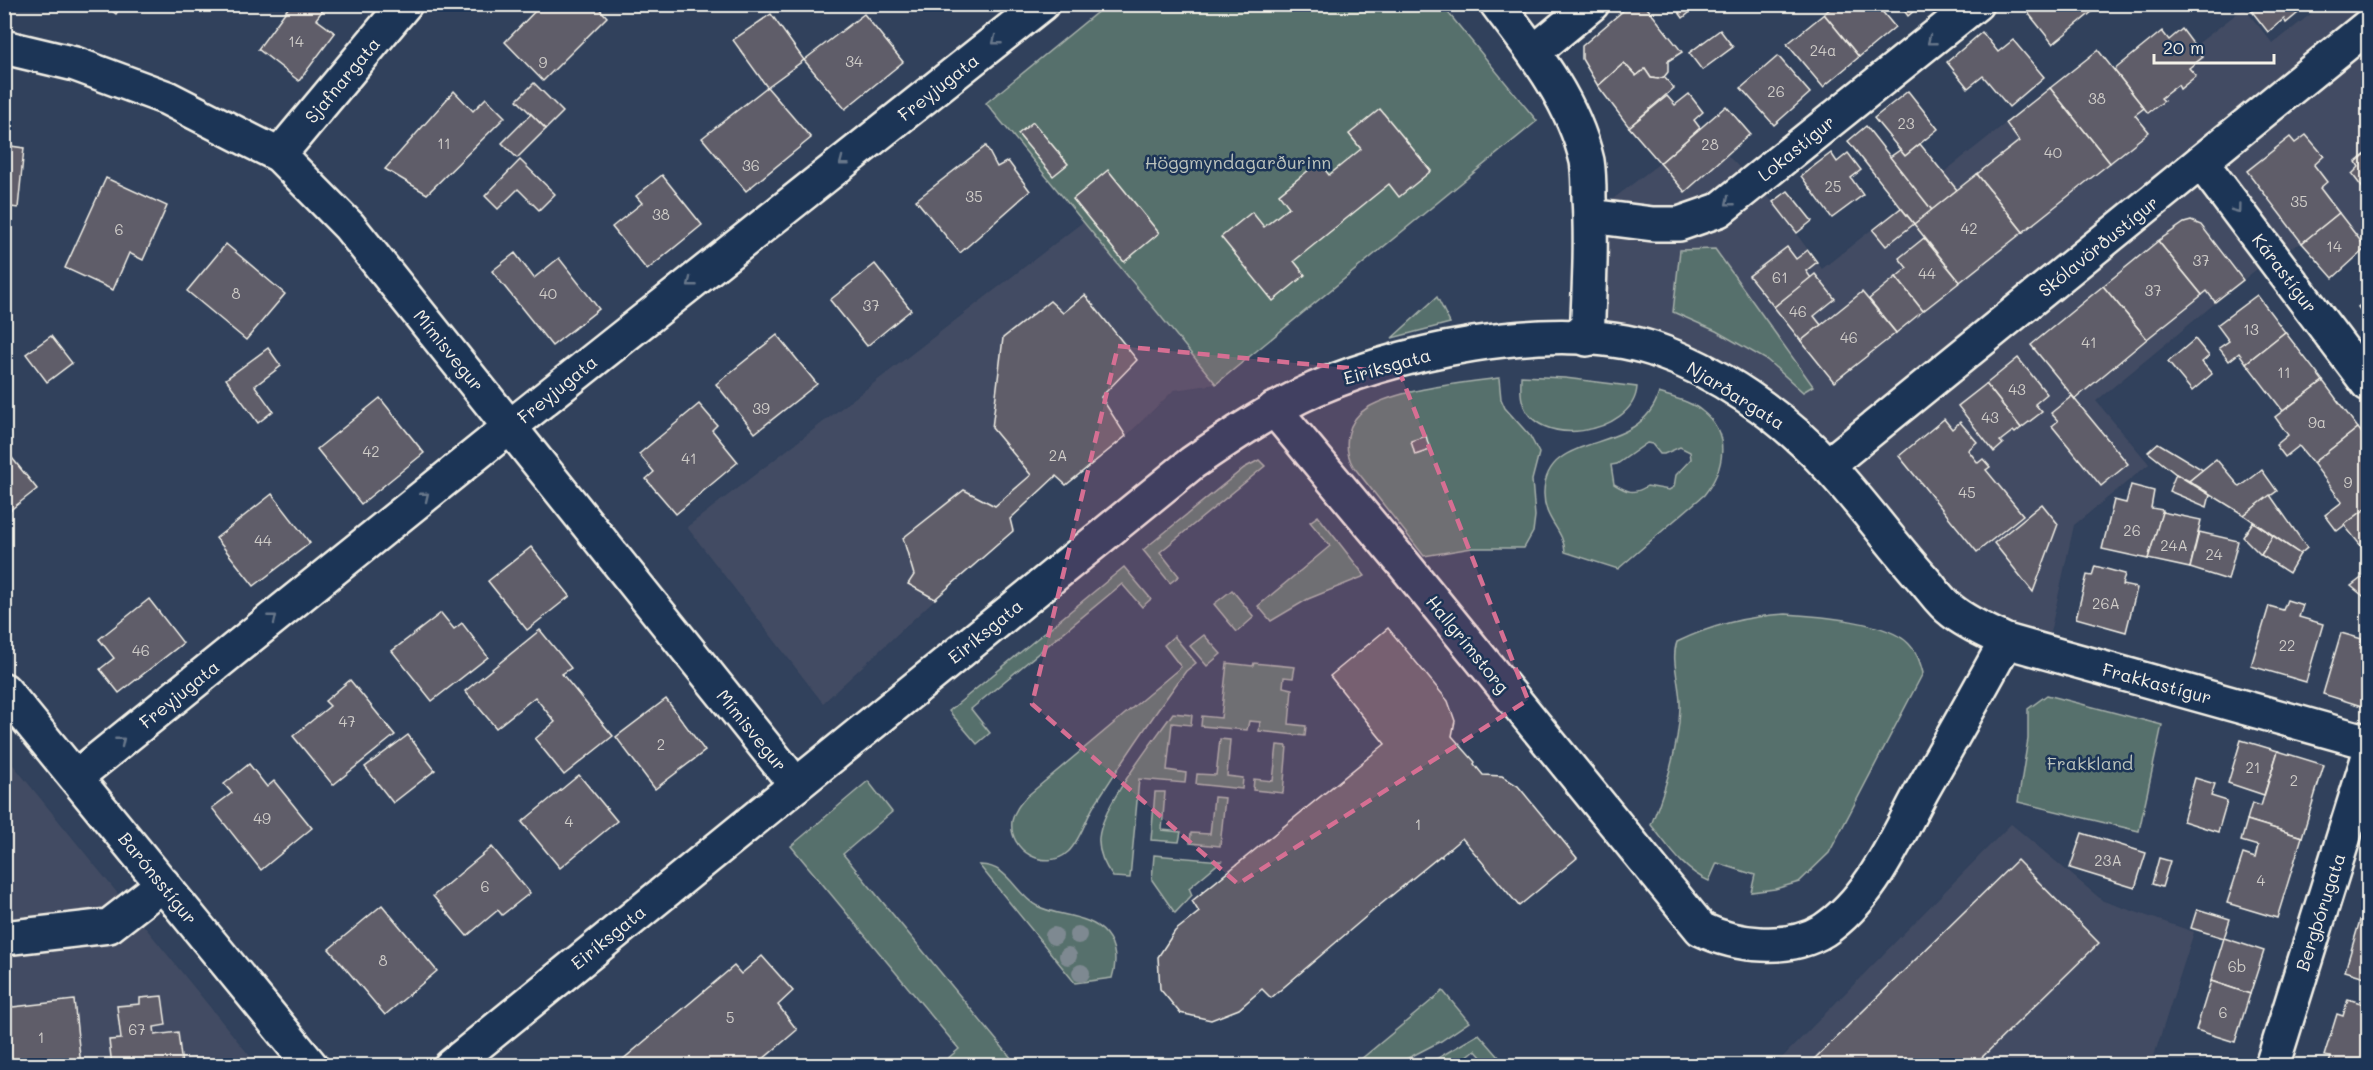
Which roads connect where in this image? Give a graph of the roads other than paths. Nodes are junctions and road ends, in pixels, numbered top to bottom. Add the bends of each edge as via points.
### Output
1 (405, 4) edge
2 (1042, 4) edge
3 (1497, 4) edge
4 (1592, 4) edge
5 (1976, 4) edge
6 (2368, 26) edge
7 (4, 48) edge
8 (1534, 52) junction
9 (279, 155) junction
10 (2201, 162) junction
11 (1590, 216) junction
12 (1587, 339) junction
13 (2368, 384) edge
14 (1274, 410) junction
15 (511, 426) junction
16 (1828, 465) junction
17 (1950, 610) joint
18 (2006, 641) junction
19 (4, 690) edge
20 (2368, 742) edge
21 (2368, 759) edge
22 (76, 777) junction
23 (796, 785) junction
24 (163, 884) junction
25 (4, 938) edge
26 (311, 1065) edge
27 (451, 1065) edge
28 (2272, 1065) edge

1 - 9 street, Sjafnargata
2 -> 15 street, Freyjugata
3 - 8 street
4 - 8 street
5 -> 11 street, Lokastígur via 1719,210 1679,224
6 - 10 street, Skólavörðustígur
7 - 9 street, Mímisvegur via 75,64 166,98
8 - 11 street via 1572,116 1587,163
9 - 15 street, Mímisvegur via 350,226
10 -> 13 street, Kárastígur
10 - 16 street, Skólavörðustígur
11 - 12 street
12 - 14 street, Eiríksgata via 1513,339 1416,356 1344,378
12 - 16 street, Njarðargata via 1652,349 1708,374 1774,417
14 - 18 street, Hallgrímstorg via 1701,929 1720,938 1773,945 1822,931 1841,917 1875,875
14 - 23 street, Eiríksgata via 1192,463
22 -> 15 street, Freyjugata
15 - 23 street, Mímisvegur
16 - 17 street, Njarðargata
17 - 18 street, Frakkastígur
18 - 20 street, Frakkastígur
19 - 22 street, Barónsstígur
21 - 28 street, Bergþórugata
22 - 24 street, Barónsstígur
23 - 27 street, Eiríksgata
24 - 25 street via 109,926
24 - 26 street, Barónsstígur

